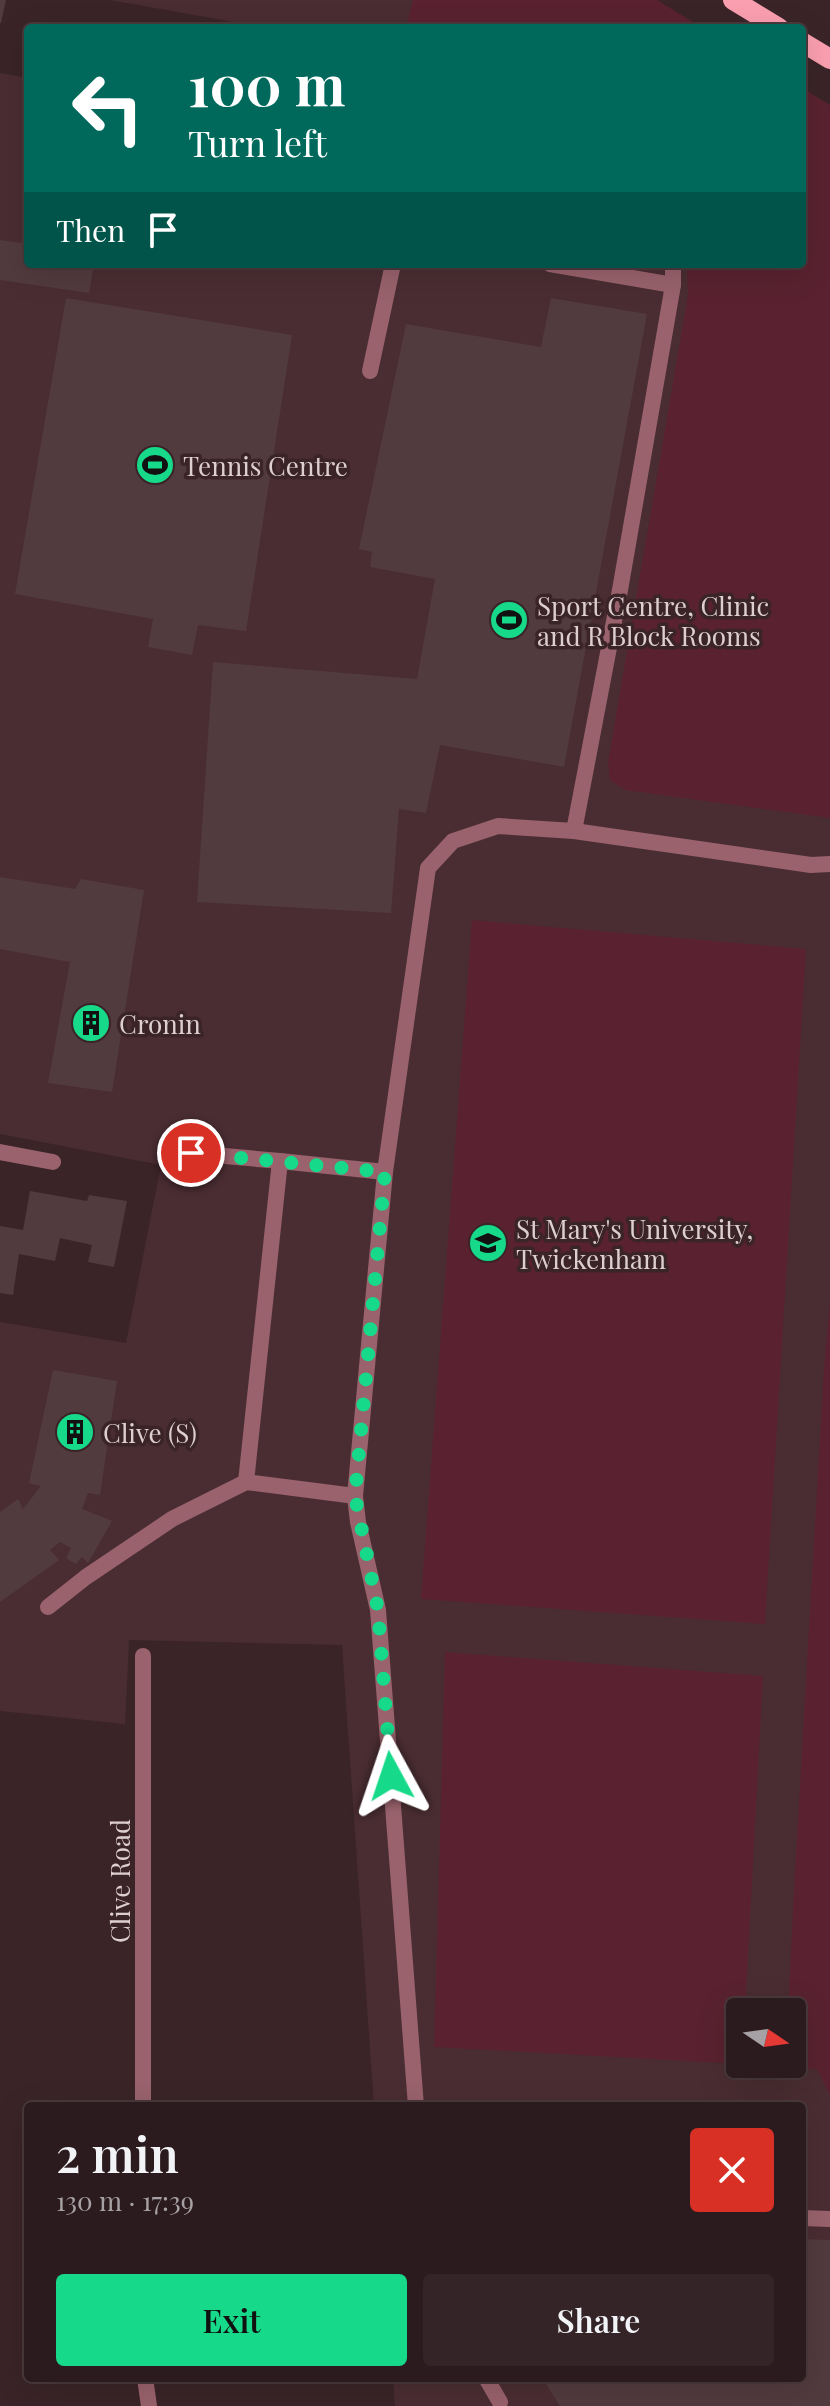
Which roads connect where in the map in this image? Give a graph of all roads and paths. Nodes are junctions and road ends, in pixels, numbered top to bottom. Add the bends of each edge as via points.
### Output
1 (733, 0) edge
2 (772, 24) edge
3 (806, 44) edge
4 (830, 59) edge
5 (392, 268) edge
6 (573, 268) edge
7 (673, 268) edge
8 (673, 285) junction
9 (370, 371) dead end
10 (574, 831) junction
11 (830, 864) edge
12 (0, 1152) edge
13 (191, 1153) dead end
14 (280, 1161) junction
15 (53, 1162) dead end
16 (385, 1172) junction
17 (246, 1482) junction
18 (355, 1496) junction
19 (48, 1607) dead end
20 (143, 1656) dead end
21 (143, 2102) edge
22 (416, 2102) edge
23 (806, 2218) edge
24 (830, 2219) edge
25 (146, 2382) edge
26 (488, 2382) edge
27 (500, 2402) dead end
28 (149, 2406) edge

1 - 2 main road
3 - 4 main road
5 - 9 street
6 - 8 street
7 - 8 street
8 - 10 street
10 - 11 street
10 - 16 street via 498,826 453,841 428,868
12 - 15 street
13 - 14 street
14 - 16 street
14 - 17 street
16 - 18 street
17 - 18 street
17 - 19 street via 172,1519
18 - 22 street via 378,1610
20 - 21 street, Clive Road
23 - 24 street
25 - 28 street
26 - 27 street

